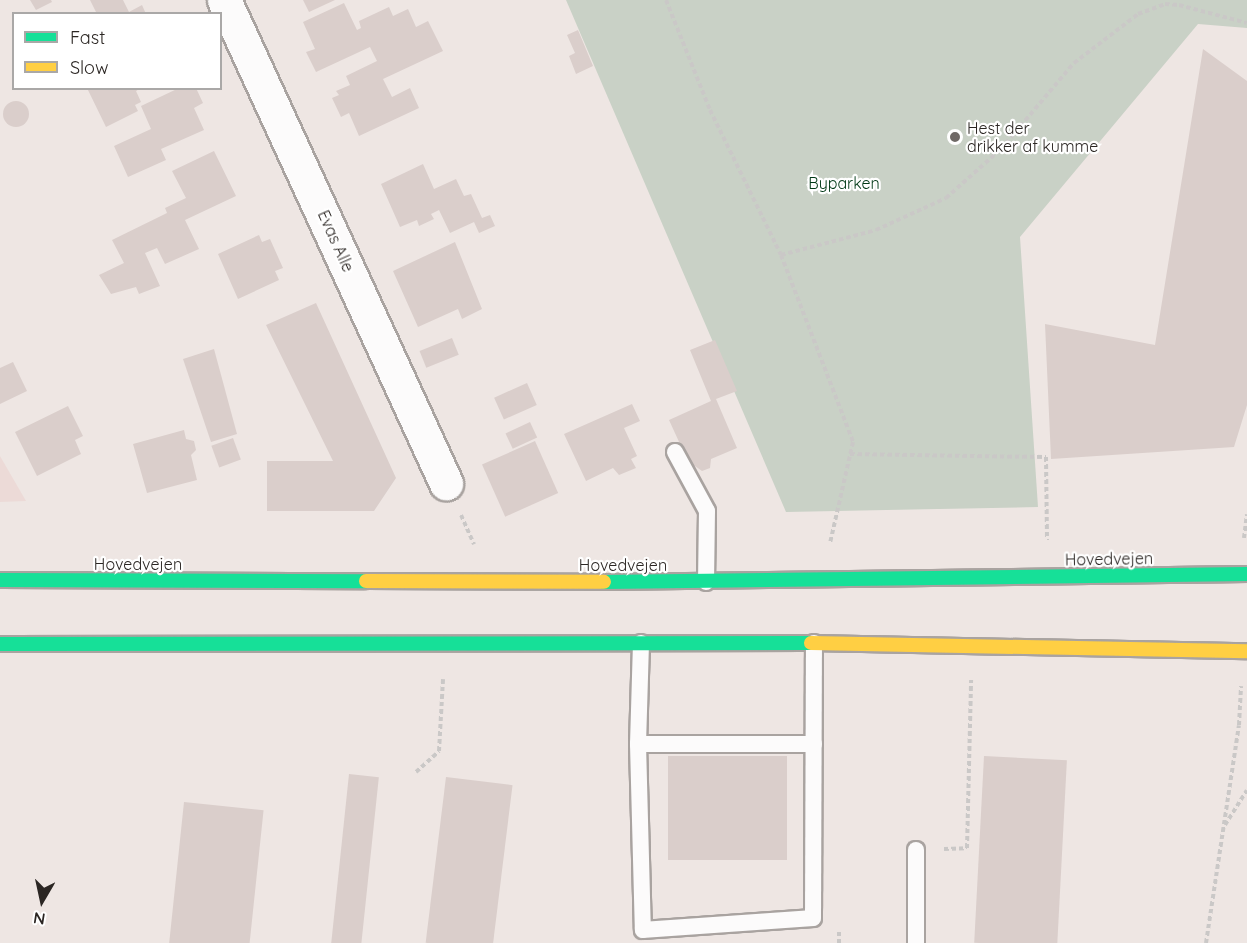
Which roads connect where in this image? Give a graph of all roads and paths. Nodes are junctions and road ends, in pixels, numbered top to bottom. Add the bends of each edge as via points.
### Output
1 (224, 0) edge
2 (666, 0) edge
3 (1247, 23) edge
4 (781, 255) junction
5 (675, 452) dead end
6 (850, 454) junction
7 (446, 483) joint
8 (1247, 574) edge
9 (1047, 577) junction
10 (0, 580) edge
11 (821, 581) junction
12 (492, 582) junction
13 (706, 582) junction
14 (641, 643) junction
15 (814, 643) junction
16 (0, 644) edge
17 (444, 645) junction
18 (972, 646) junction
19 (1244, 651) edge
20 (1241, 710) junction
21 (1247, 714) edge
22 (638, 744) junction
23 (814, 744) junction
24 (416, 772) dead end
25 (1247, 790) edge
26 (1223, 828) junction
27 (916, 850) joint
28 (916, 943) edge
29 (1206, 943) edge

1 - 7 street, Evas Alle
2 - 4 path via 710,110
3 - 4 path via 1179,5 1165,4 1138,14 1074,63 1001,149 946,198 876,230
4 - 6 path via 853,442
5 - 13 lane via 707,511
6 - 9 path via 1046,457
6 - 11 path
7 - 12 path
8 - 9 main road, Hovedvejen
9 - 11 main road, Hovedvejen
10 - 12 main road, Hovedvejen
11 - 13 main road, Hovedvejen
12 - 13 main road, Hovedvejen
14 - 15 main road
14 - 17 main road
14 - 22 lane
15 - 18 main road
15 - 23 lane
16 - 17 main road
17 - 24 path via 439,751
18 - 19 main road
18 - 27 path via 967,848
19 - 20 path
20 - 21 path
20 - 26 path
22 - 23 lane
22 - 23 lane via 643,930 813,918
25 - 26 path
26 - 29 path
27 - 28 lane

